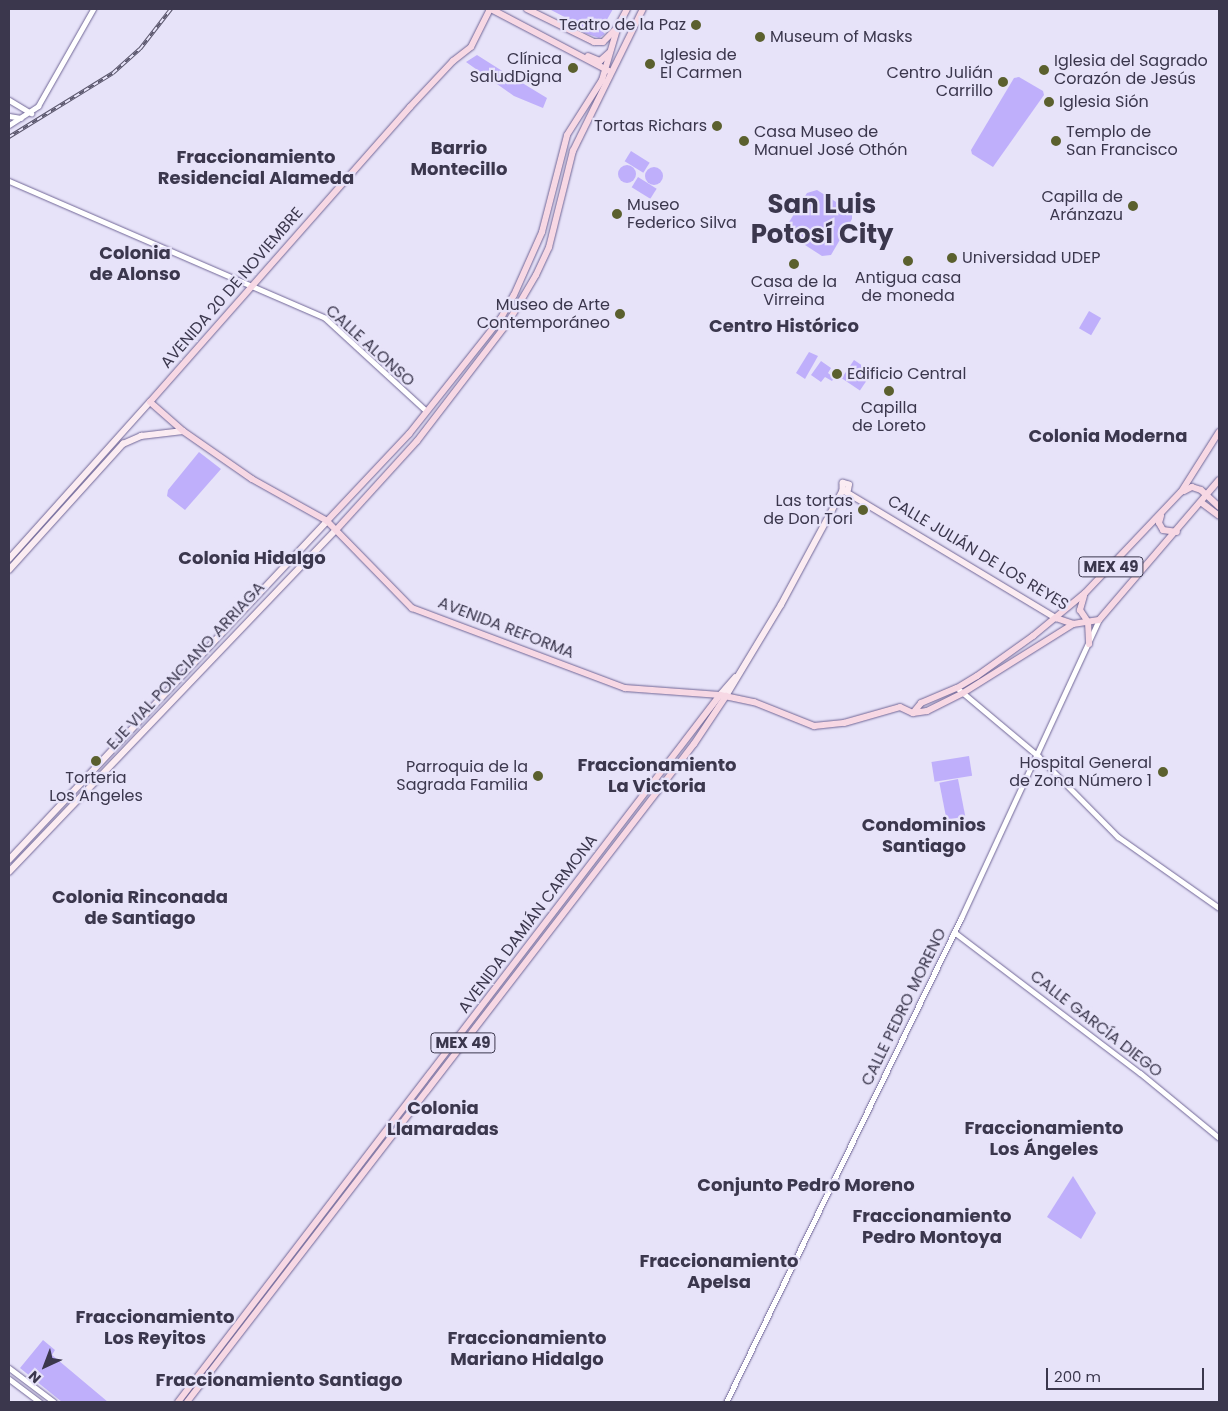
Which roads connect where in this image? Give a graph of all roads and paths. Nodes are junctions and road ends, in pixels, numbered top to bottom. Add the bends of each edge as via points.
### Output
1 (93, 9) edge
2 (491, 9) edge
3 (527, 9) edge
4 (627, 9) edge
5 (644, 9) edge
6 (618, 26) junction
7 (613, 42) junction
8 (560, 45) junction
9 (606, 70) junction
10 (614, 74) junction
11 (9, 100) edge
12 (31, 113) junction
13 (9, 116) edge
14 (21, 118) junction
15 (9, 125) edge
16 (9, 181) edge
17 (251, 286) junction
18 (150, 402) junction
19 (423, 409) junction
20 (183, 431) junction
21 (1219, 432) edge
22 (1219, 442) edge
23 (1211, 446) junction
24 (1219, 480) edge
25 (845, 490) joint
26 (1181, 492) junction
27 (1206, 496) junction
28 (1202, 503) junction
29 (1219, 507) edge
30 (1161, 515) junction
31 (1219, 516) edge
32 (327, 521) junction
33 (336, 530) junction
34 (1177, 531) junction
35 (9, 559) edge
36 (9, 570) edge
37 (1085, 593) junction
38 (1056, 618) junction
39 (1100, 620) junction
40 (1088, 622) junction
41 (1073, 624) junction
42 (1089, 644) junction
43 (957, 688) junction
44 (963, 693) junction
45 (723, 695) junction
46 (913, 713) junction
47 (1038, 756) junction
48 (660, 773) junction
49 (667, 778) junction
50 (9, 860) edge
51 (9, 872) edge
52 (1219, 908) edge
53 (954, 932) junction
54 (1219, 1138) edge
55 (9, 1368) edge
56 (9, 1378) edge
57 (40, 1402) edge
58 (54, 1402) edge
59 (178, 1402) edge
60 (187, 1402) edge
61 (726, 1402) edge

1 - 12 street
2 - 8 main road
2 - 17 main road, AVENIDA 20 DE NOVIEMBRE via 472,47 453,61 410,107
3 - 6 main road via 594,42 603,42
4 - 6 main road
5 - 10 main road, EJE VIAL PONCIANO ARRIAGA
6 - 7 main road, EJE VIAL PONCIANO ARRIAGA
7 - 8 main road via 608,56 600,61 570,46
7 - 9 main road, EJE VIAL PONCIANO ARRIAGA
8 - 9 main road
9 - 10 main road
9 - 19 main road, EJE VIAL PONCIANO ARRIAGA via 567,135 533,257 514,295 501,318
10 - 33 main road, EJE VIAL PONCIANO ARRIAGA via 573,151 549,247 509,320 416,441
11 - 12 street
12 - 14 street
13 - 14 street
14 - 15 street
16 - 17 street, CALLE ALONSO
17 - 18 main road, AVENIDA 20 DE NOVIEMBRE
17 - 19 street, CALLE ALONSO via 325,318
18 - 20 main road, AVENIDA REFORMA
18 - 35 main road, AVENIDA 20 DE NOVIEMBRE
19 - 32 main road, EJE VIAL PONCIANO ARRIAGA via 365,483
20 - 32 main road, AVENIDA REFORMA via 252,479
20 - 36 main road via 129,440 117,448
21 - 23 main road, MEX 49
22 - 23 main road
23 - 26 main road, MEX 49
24 - 27 main road
25 - 38 main road, CALLE JULIÁN DE LOS REYES
25 - 45 main road, AVENIDA DAMIÁN CARMONA / MEX 49 via 781,605
26 - 27 main road via 1196,488
26 - 30 main road, MEX 49
27 - 28 main road
27 - 29 main road
28 - 31 main road
28 - 34 main road
30 - 34 main road via 1159,523 1162,530
30 - 37 main road, MEX 49
32 - 33 main road, AVENIDA REFORMA
32 - 50 main road, EJE VIAL PONCIANO ARRIAGA
33 - 45 main road, AVENIDA REFORMA via 412,608 625,688
33 - 51 main road, EJE VIAL PONCIANO ARRIAGA
34 - 39 main road
37 - 38 main road, MEX 49
37 - 40 main road via 1080,610
38 - 41 main road, CALLE JULIÁN DE LOS REYES
38 - 43 main road, MEX 49
39 - 40 main road, CALLE JULIÁN DE LOS REYES
39 - 42 street, CALLE PEDRO MORENO
40 - 41 main road, CALLE JULIÁN DE LOS REYES
40 - 42 main road
41 - 44 main road
42 - 47 street, CALLE PEDRO MORENO
43 - 44 street
43 - 46 main road via 921,703
44 - 46 main road via 927,711
44 - 47 street
45 - 46 main road, AVENIDA REFORMA via 754,702 814,726 844,723 900,707
45 - 48 main road, AVENIDA DAMIÁN CARMONA / MEX 49
45 - 49 main road, AVENIDA DAMIÁN CARMONA / MEX 49
47 - 52 street via 1118,837
47 - 53 street, CALLE PEDRO MORENO
48 - 49 main road
48 - 59 main road, AVENIDA DAMIÁN CARMONA / MEX 49
49 - 60 main road, AVENIDA DAMIÁN CARMONA / MEX 49
53 - 54 street, CALLE GARCÍA DIEGO via 1140,1073
53 - 61 street, CALLE PEDRO MORENO
55 - 58 street
56 - 57 street

